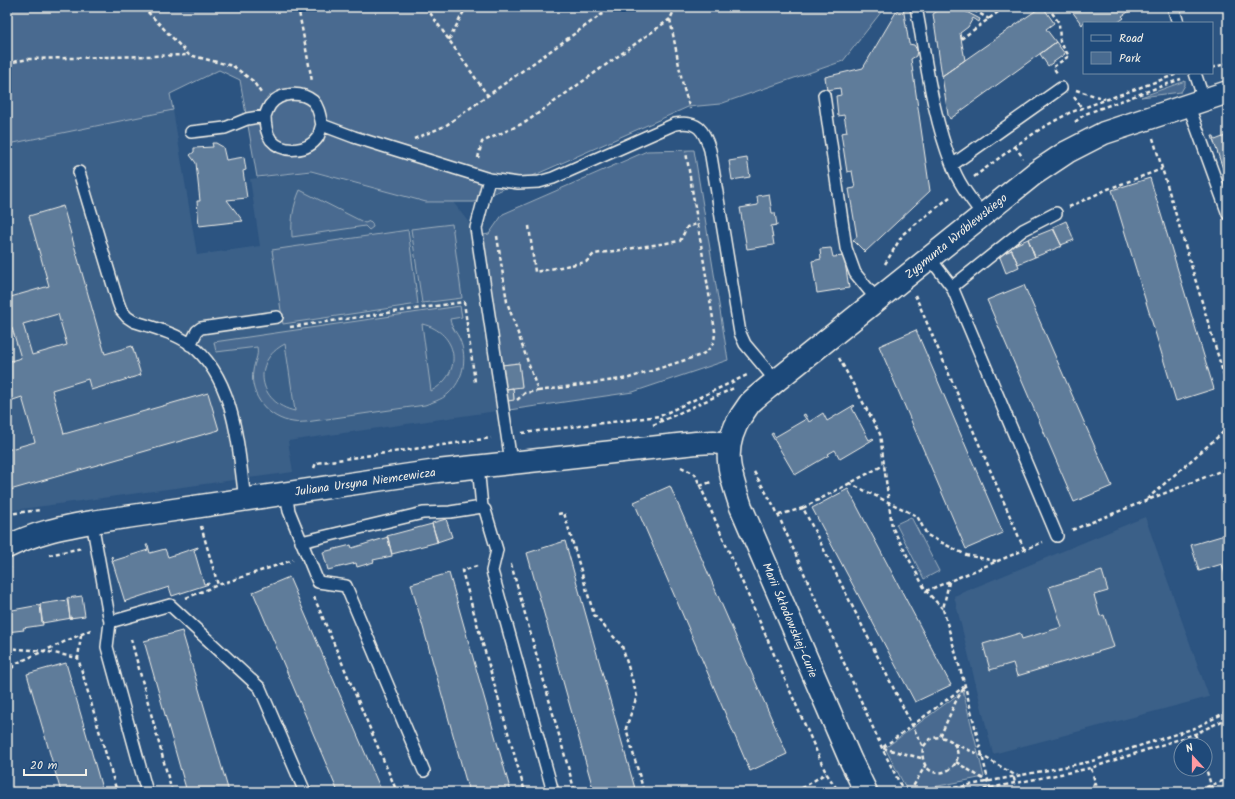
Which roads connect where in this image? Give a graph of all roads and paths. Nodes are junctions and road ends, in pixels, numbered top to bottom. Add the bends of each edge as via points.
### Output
1 (143, 7) edge
2 (298, 7) edge
3 (426, 7) edge
4 (466, 7) edge
5 (612, 7) edge
6 (676, 7) edge
7 (916, 7) edge
8 (968, 7) edge
9 (1005, 7) edge
10 (1048, 7) edge
11 (1173, 7) edge
12 (670, 19) junction
13 (988, 19) junction
14 (1178, 22) edge
15 (961, 39) dead end
16 (449, 40) junction
17 (189, 55) junction
18 (7, 63) edge
19 (1228, 63) edge
20 (1213, 68) edge
21 (1178, 74) edge
22 (1195, 74) edge
23 (1065, 88) junction
24 (1228, 92) edge
25 (824, 95) dead end
26 (488, 96) junction
27 (1106, 99) junction
28 (313, 102) junction
29 (1196, 102) junction
30 (270, 105) junction
31 (1082, 108) junction
32 (265, 116) junction
33 (322, 125) junction
34 (696, 125) junction
35 (191, 132) dead end
36 (1151, 132) dead end
37 (391, 149) junction
38 (686, 152) dead end
39 (952, 166) junction
40 (1162, 169) junction
41 (79, 172) dead end
42 (473, 174) junction
43 (489, 179) junction
44 (963, 186) junction
45 (1056, 213) joint
46 (1228, 213) edge
47 (982, 214) junction
48 (697, 224) junction
49 (529, 226) dead end
50 (497, 236) dead end
51 (929, 257) junction
52 (862, 282) junction
53 (952, 287) junction
54 (914, 291) dead end
55 (876, 300) junction
56 (277, 316) joint
57 (190, 345) junction
58 (836, 352) dead end
59 (761, 364) junction
60 (776, 381) junction
61 (476, 382) dead end
62 (1228, 388) edge
63 (538, 391) junction
64 (503, 406) junction
65 (662, 428) dead end
66 (1228, 428) edge
67 (729, 445) junction
68 (511, 462) junction
69 (677, 465) dead end
70 (884, 465) junction
71 (478, 466) junction
72 (1228, 468) edge
73 (730, 474) junction
74 (849, 483) junction
75 (700, 486) junction
76 (286, 494) junction
77 (245, 500) junction
78 (1145, 501) junction
79 (889, 502) junction
80 (482, 507) junction
81 (803, 508) junction
82 (558, 514) dead end
83 (779, 515) junction
84 (199, 520) dead end
85 (92, 522) junction
86 (1057, 536) junction
87 (301, 542) junction
88 (7, 548) edge
89 (1024, 550) junction
90 (509, 557) dead end
91 (297, 559) dead end
92 (998, 561) junction
93 (494, 562) junction
94 (949, 582) junction
95 (218, 585) junction
96 (926, 591) junction
97 (313, 595) dead end
98 (170, 605) junction
99 (944, 609) junction
100 (110, 622) junction
101 (81, 635) junction
102 (131, 639) dead end
103 (7, 648) edge
104 (44, 651) junction
105 (78, 658) junction
106 (7, 673) edge
107 (965, 686) junction
108 (1228, 712) edge
109 (1228, 718) edge
110 (912, 726) junction
111 (1195, 734) junction
112 (940, 737) junction
113 (1196, 737) edge
114 (954, 744) junction
115 (923, 747) junction
116 (882, 748) junction
117 (981, 755) junction
118 (922, 758) junction
119 (956, 762) junction
120 (925, 766) junction
121 (1091, 768) junction
122 (424, 771) dead end
123 (826, 773) junction
124 (1014, 777) junction
125 (1209, 777) edge
126 (1228, 779) edge
127 (988, 782) junction
128 (1095, 782) junction
129 (1016, 783) junction
130 (1211, 785) junction
131 (990, 788) junction
132 (116, 792) edge
133 (147, 792) edge
134 (172, 792) edge
135 (305, 792) edge
136 (396, 792) edge
137 (525, 792) edge
138 (553, 792) edge
139 (575, 792) edge
140 (644, 792) edge
141 (796, 792) edge
142 (840, 792) edge
143 (866, 792) edge
144 (904, 792) edge
145 (910, 792) edge
146 (934, 792) edge
147 (970, 792) edge
148 (1090, 792) edge
149 (1099, 792) edge
150 (1193, 792) edge
151 (1213, 792) edge

1 - 17 path
2 - 28 path via 314,92
3 - 16 path
4 - 16 path
5 - 26 path
6 - 12 path
7 - 39 lane via 938,121
8 - 13 path
9 - 13 path
10 - 23 path via 1059,23 1060,42 1070,56 1053,67
11 - 14 lane
12 - 34 path via 683,86
12 - 42 path via 526,122 482,142
13 - 15 path
16 - 26 path
17 - 18 path via 30,59
17 - 30 path via 233,66 253,80
19 - 20 path
21 - 27 path
22 - 29 lane
23 - 27 path
23 - 31 path
23 - 39 lane
24 - 29 street, Zygmunta Wróblewskiego
25 - 52 lane via 846,248 855,273
26 - 37 path via 444,126
27 - 31 path
28 - 30 lane via 303,95 291,94 278,97
28 - 33 lane via 320,112
29 - 46 lane
29 - 47 street, Zygmunta Wróblewskiego via 1104,133 1067,152
30 - 32 lane
31 - 44 path via 1042,128
32 - 33 lane via 266,129 272,140 283,148 296,150 308,146 318,137
32 - 35 lane via 247,119 225,128
33 - 37 lane
34 - 43 lane via 685,122 675,124 546,180 518,183
34 - 59 lane via 702,131 710,150 740,333 745,344
36 - 40 path
37 - 42 lane
38 - 48 path
39 - 44 lane
40 - 45 path via 1108,188
40 - 62 path
41 - 57 lane via 108,272 122,310 133,321
42 - 43 lane
43 - 64 lane via 476,228
44 - 47 lane
44 - 52 path via 903,234 887,262
45 - 53 lane via 1023,230
47 - 51 street, Zygmunta Wróblewskiego
48 - 49 path via 687,227 680,241 594,254 586,262 535,272
48 - 63 path via 714,331 713,345 708,351 629,378
50 - 63 path via 507,302
51 - 53 lane
51 - 55 street, Zygmunta Wróblewskiego
52 - 55 lane
53 - 86 lane
54 - 89 path
55 - 60 street, Zygmunta Wróblewskiego
56 - 57 lane via 201,328
56 - 61 path via 279,328 464,302
57 - 77 lane via 213,369 221,383 234,426
58 - 70 path via 880,434
59 - 60 lane
59 - 65 path via 743,378 660,416
60 - 67 street, Zygmunta Wróblewskiego via 750,404 734,427
63 - 64 path via 525,393 513,404
64 - 68 lane
66 - 78 path
67 - 68 street, Juliana Ursyna Niemcewicza via 714,442 696,443
67 - 73 street, Marii Skłodowskiej-Curie
68 - 71 street, Juliana Ursyna Niemcewicza
69 - 75 path via 695,474
70 - 74 path
70 - 79 path
71 - 76 street, Juliana Ursyna Niemcewicza
71 - 80 lane
72 - 78 path
73 - 75 path
73 - 83 path via 751,466
73 - 143 street, Marii Skłodowskiej-Curie via 741,508
74 - 79 path
74 - 81 path
75 - 123 path
76 - 77 street, Juliana Ursyna Niemcewicza
76 - 87 lane via 289,511
77 - 85 street, Juliana Ursyna Niemcewicza
78 - 86 path
79 - 92 path via 917,516 927,535 966,555
79 - 96 path via 892,527
80 - 87 lane via 423,513
80 - 93 lane via 497,550
81 - 83 path
81 - 110 path
82 - 140 path via 564,513 594,615 622,646 636,696 626,728
83 - 116 path
84 - 95 path
85 - 88 street, Juliana Ursyna Niemcewicza via 50,530 22,539
85 - 100 lane
86 - 89 path
87 - 122 lane via 318,582 346,586
89 - 92 path
90 - 139 path
91 - 95 path
92 - 94 path
93 - 137 path via 462,570
93 - 138 lane via 492,571
94 - 96 path
94 - 99 path
95 - 98 path
96 - 99 path
97 - 136 path
98 - 100 lane
98 - 135 lane via 260,688
99 - 107 path
100 - 101 path
100 - 133 lane via 106,647
101 - 104 path
101 - 105 path
102 - 134 path
103 - 104 path
104 - 105 path
104 - 106 path via 17,663
105 - 132 path
107 - 110 path
107 - 112 path
107 - 117 path
108 - 124 path via 1195,728 1089,762
109 - 111 path
110 - 115 path
110 - 116 path
111 - 113 path
111 - 121 path
112 - 114 path
112 - 115 path via 930,740
114 - 117 path
114 - 119 path via 958,753
115 - 118 path
116 - 118 path
116 - 144 path
117 - 124 path
117 - 127 path
118 - 120 path
119 - 120 path via 951,769 942,773 932,772
119 - 127 path
120 - 145 path
121 - 128 path
121 - 129 path
123 - 141 path
123 - 142 path
124 - 127 path
124 - 129 path
125 - 130 path
126 - 130 path
127 - 131 path
127 - 146 path
128 - 148 path
128 - 149 path
129 - 131 path
130 - 150 path
130 - 151 path
131 - 147 path

